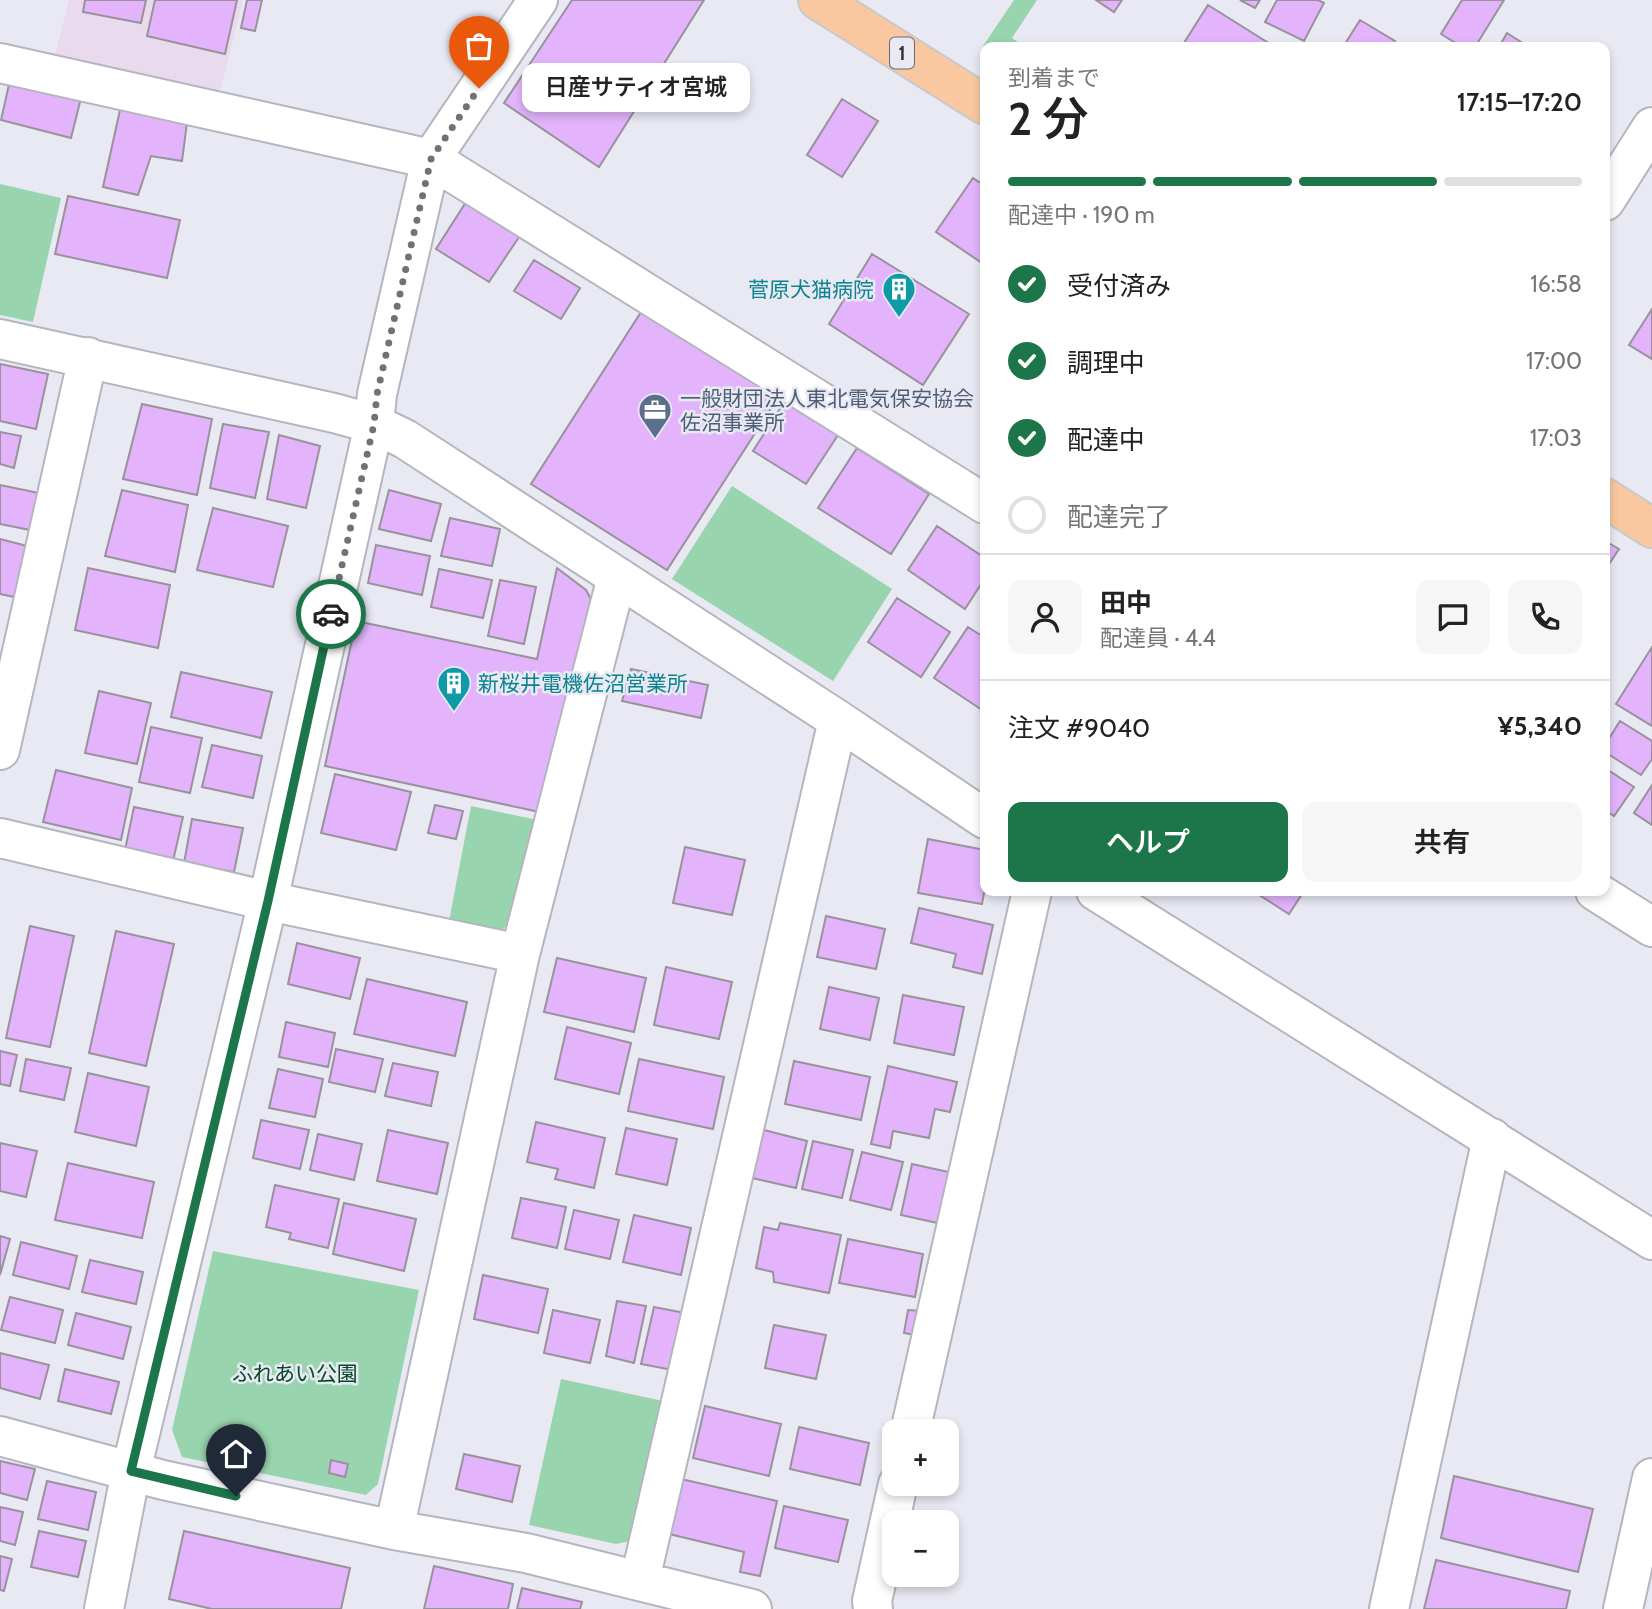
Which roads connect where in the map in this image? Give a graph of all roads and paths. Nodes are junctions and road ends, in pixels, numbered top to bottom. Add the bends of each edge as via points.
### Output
1 (538, 0) edge
2 (818, 0) edge
3 (0, 63) edge
4 (980, 102) edge
5 (1652, 127) edge
6 (431, 159) junction
7 (1610, 193) edge
8 (0, 339) edge
9 (88, 357) junction
10 (374, 424) junction
11 (980, 501) edge
12 (1610, 501) edge
13 (1652, 528) edge
14 (617, 577) junction
15 (838, 720) junction
16 (0, 750) edge
17 (980, 816) edge
18 (0, 838) edge
19 (1031, 896) edge
20 (1104, 896) edge
21 (1603, 896) edge
22 (268, 901) junction
23 (1652, 927) edge
24 (520, 954) junction
25 (1492, 1138) junction
26 (1652, 1240) edge
27 (913, 1419) edge
28 (0, 1436) edge
29 (131, 1471) junction
30 (1652, 1478) edge
31 (895, 1496) edge
32 (394, 1530) junction
33 (640, 1580) junction
34 (104, 1609) edge
35 (752, 1609) edge
36 (873, 1609) edge
37 (1389, 1609) edge
38 (1623, 1609) edge

1 - 6 street
2 - 4 main road, 1
3 - 6 street
5 - 7 street
6 - 10 street
6 - 11 street
8 - 9 street
9 - 10 street
9 - 16 street
10 - 14 street via 405,439
10 - 22 street
12 - 13 main road
14 - 15 street
14 - 24 street
15 - 17 street
15 - 33 street
18 - 22 street
19 - 27 street
20 - 25 street
21 - 23 street
22 - 24 street
22 - 29 street
24 - 32 street
25 - 26 street
25 - 37 street
28 - 29 street
29 - 32 street
29 - 34 street
30 - 38 street
31 - 36 street
32 - 33 street via 526,1553
33 - 35 street

